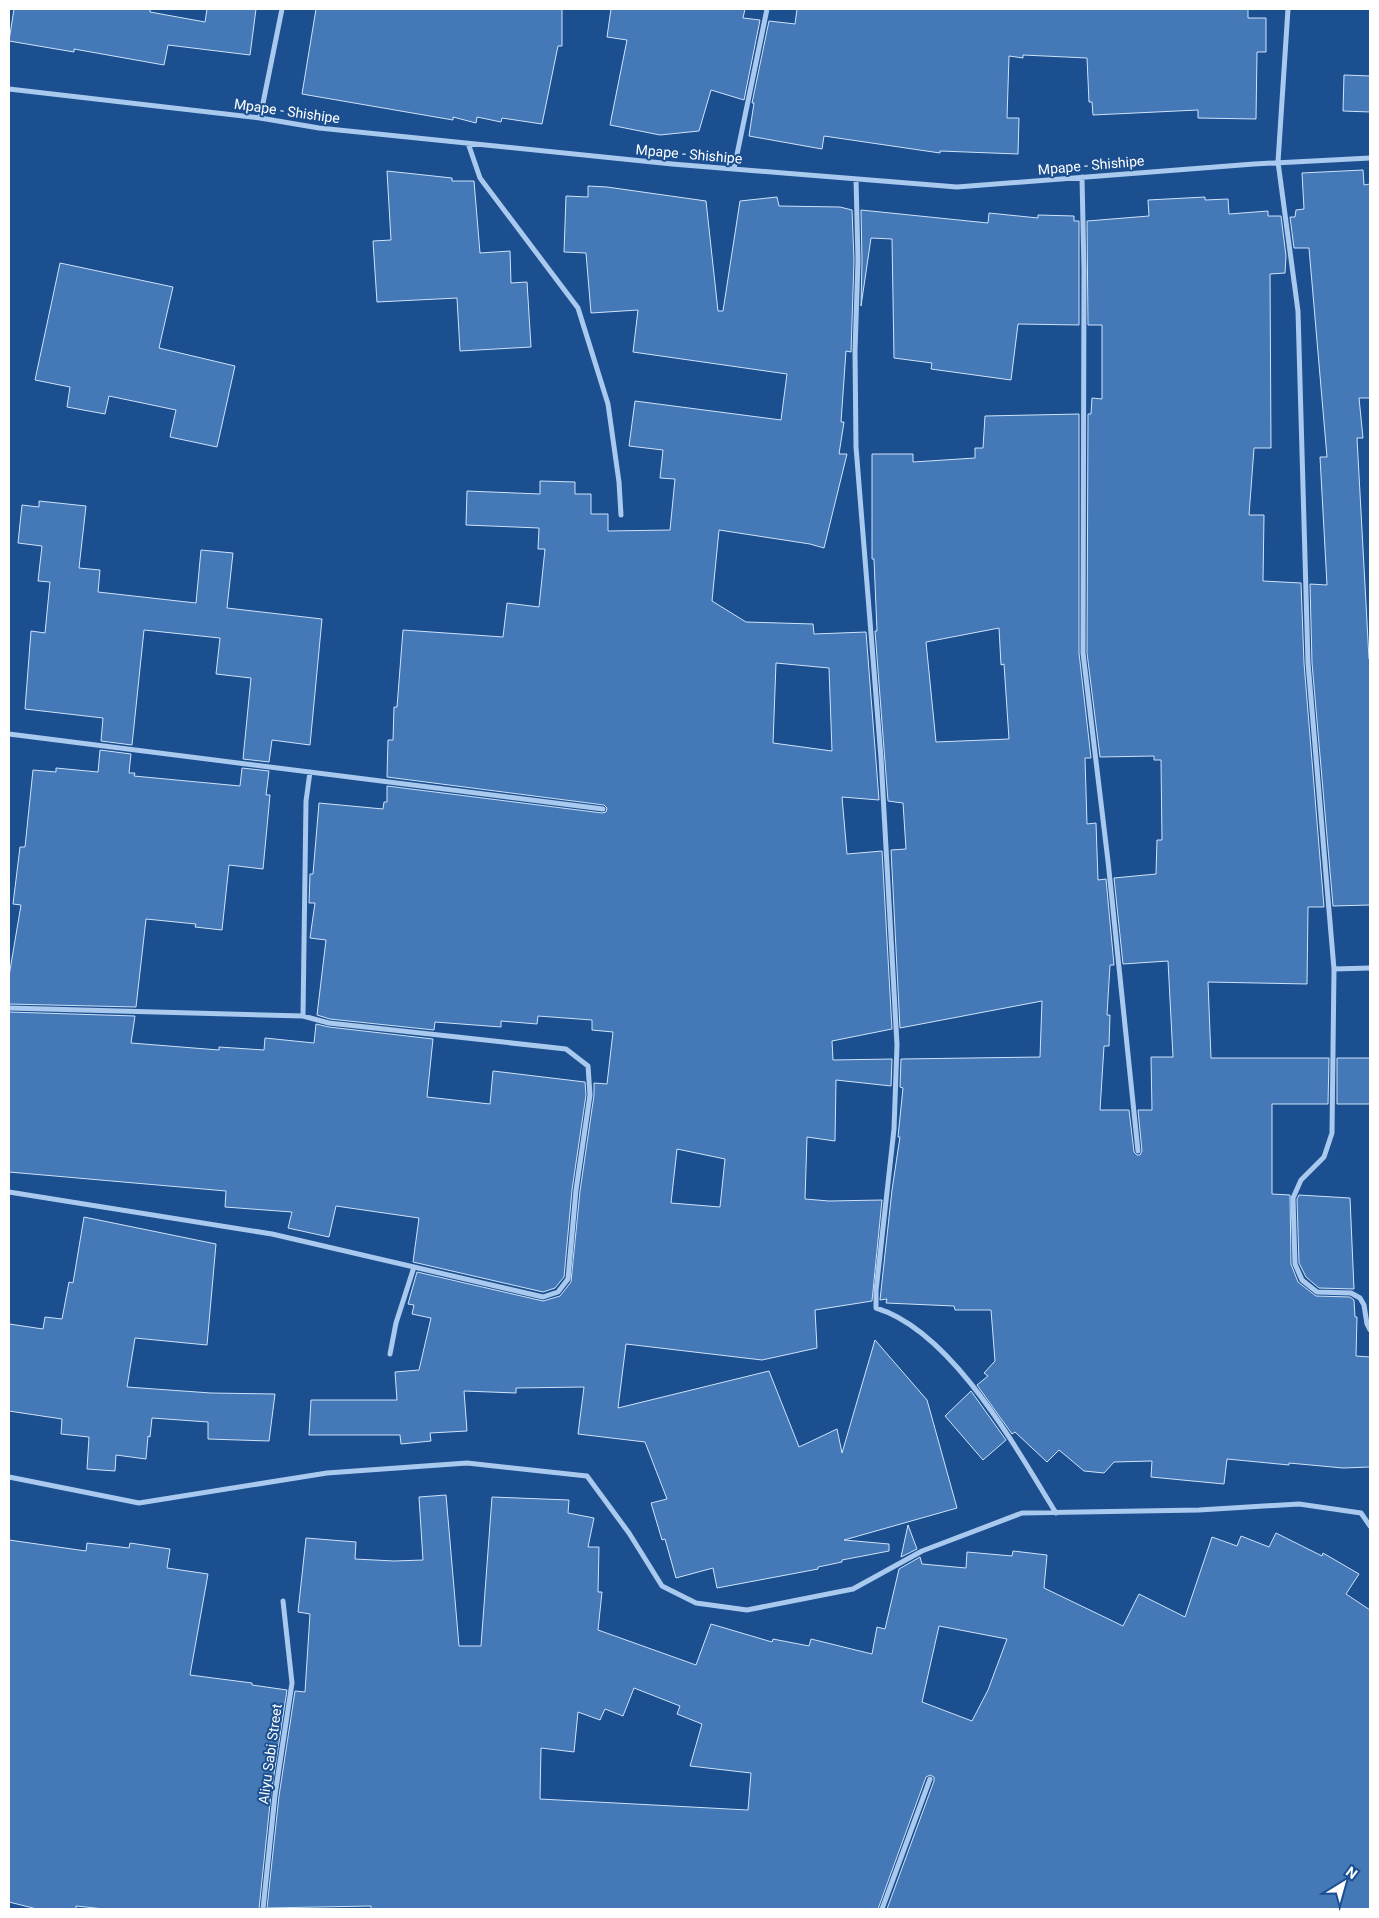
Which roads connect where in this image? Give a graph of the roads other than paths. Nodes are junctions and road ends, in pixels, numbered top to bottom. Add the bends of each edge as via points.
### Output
1 (282, 9) edge
2 (767, 9) edge
3 (1288, 9) edge
4 (9, 89) edge
5 (260, 118) junction
6 (468, 143) junction
7 (1370, 158) edge
8 (1278, 162) junction
9 (734, 169) junction
10 (1082, 177) junction
11 (856, 179) junction
12 (621, 515) dead end
13 (9, 734) edge
14 (310, 772) junction
15 (603, 809) dead end
16 (1370, 968) edge
17 (1334, 970) junction
18 (9, 1008) edge
19 (303, 1016) junction
20 (1138, 1152) dead end
21 (9, 1192) edge
22 (414, 1267) junction
23 (1370, 1330) edge
24 (390, 1354) dead end
25 (9, 1477) edge
26 (1056, 1513) junction
27 (1370, 1526) edge
28 (283, 1601) dead end
29 (930, 1780) dead end
30 (264, 1909) edge
31 (882, 1909) edge

1 - 5 street
2 - 9 street
3 - 8 street
4 - 5 street, Mpape - Shishipe
5 - 6 street, Mpape - Shishipe via 319,128
6 - 9 street, Mpape - Shishipe
6 - 12 street via 480,178 578,308 608,404
7 - 8 street, Mpape - Shishipe
8 - 10 street, Mpape - Shishipe
8 - 17 street via 1298,311 1308,663
9 - 11 street, Mpape - Shishipe
10 - 11 street, Mpape - Shishipe via 958,188
10 - 20 street via 1083,653
11 - 26 street via 856,447 881,758 897,1045 894,1129 876,1308 890,1312 916,1328 960,1371 1006,1431
13 - 14 street
14 - 15 street
14 - 19 street via 306,800
16 - 17 street
17 - 23 street via 1332,1134 1324,1157 1301,1180 1293,1198 1295,1264 1302,1280 1317,1292 1351,1293 1360,1298
18 - 19 street
19 - 22 street via 329,1023 566,1049 588,1066 590,1095 576,1190 568,1279 558,1292 543,1297
21 - 22 street via 272,1234
22 - 24 street
25 - 26 street via 139,1503 327,1473 467,1463 587,1476 662,1586 696,1603 747,1610 853,1589 922,1551 1022,1513
26 - 27 street via 1299,1504 1362,1513
28 - 30 street, Aliyu Sabi Street via 292,1683 275,1795
29 - 31 street

